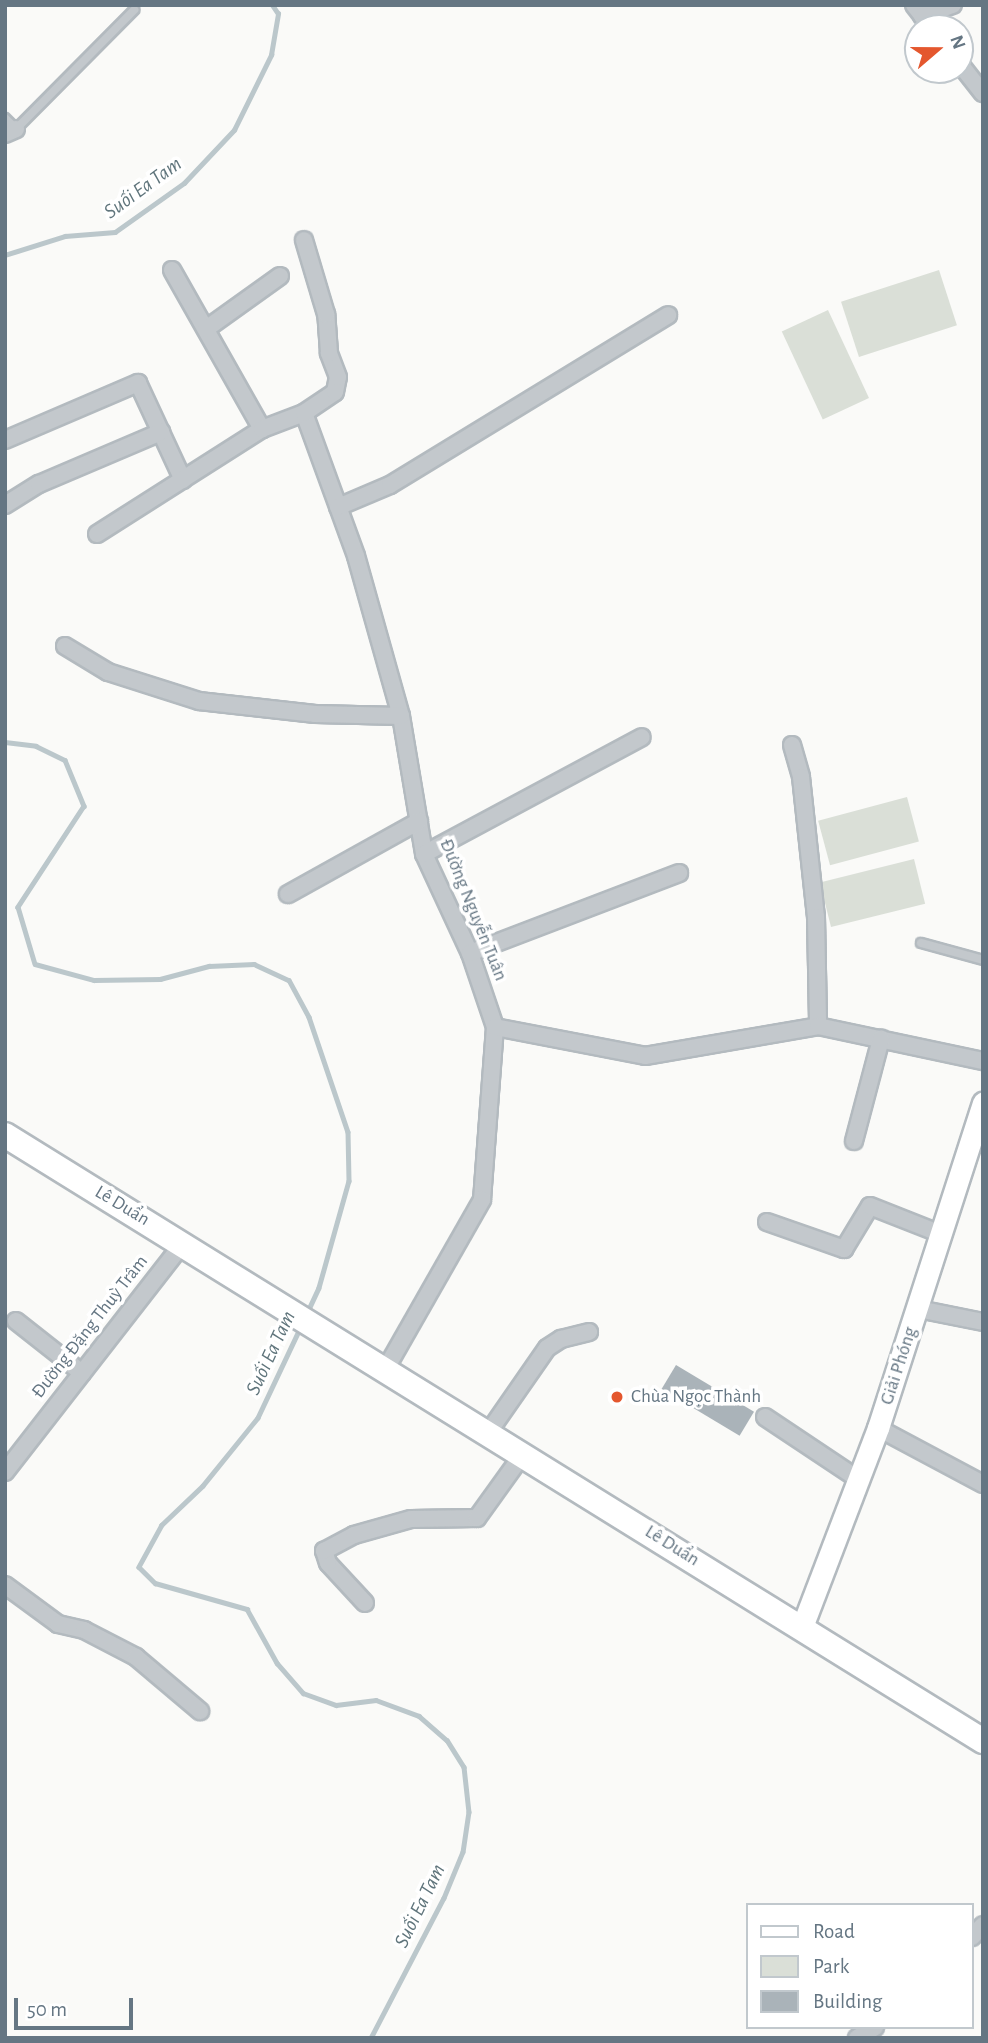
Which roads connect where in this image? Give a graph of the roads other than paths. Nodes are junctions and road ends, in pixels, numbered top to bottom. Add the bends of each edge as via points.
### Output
1 (953, 5) edge
2 (134, 10) dead end
3 (928, 14) edge
4 (9, 127) edge
5 (304, 240) dead end
6 (172, 270) dead end
7 (281, 276) dead end
8 (668, 315) dead end
9 (206, 329) junction
10 (304, 413) junction
11 (262, 429) junction
12 (161, 432) junction
13 (5, 440) edge
14 (183, 480) junction
15 (5, 505) edge
16 (338, 507) junction
17 (97, 534) dead end
18 (65, 646) dead end
19 (401, 716) junction
20 (642, 737) dead end
21 (792, 745) dead end
22 (419, 821) junction
23 (424, 854) junction
24 (680, 873) dead end
25 (288, 894) dead end
26 (921, 943) dead end
27 (470, 953) junction
28 (983, 960) edge
29 (818, 1026) junction
30 (495, 1027) junction
31 (881, 1039) junction
32 (983, 1061) edge
33 (983, 1102) edge
34 (979, 1124) edge
35 (5, 1135) edge
36 (854, 1141) dead end
37 (767, 1222) dead end
38 (941, 1234) junction
39 (183, 1243) junction
40 (918, 1309) junction
41 (16, 1321) dead end
42 (983, 1322) edge
43 (589, 1332) dead end
44 (385, 1370) junction
45 (82, 1373) junction
46 (765, 1417) dead end
47 (878, 1429) junction
48 (488, 1433) junction
49 (523, 1454) junction
50 (5, 1472) edge
51 (859, 1479) junction
52 (983, 1484) edge
53 (5, 1585) edge
54 (365, 1603) dead end
55 (802, 1627) junction
56 (200, 1711) dead end
57 (983, 1741) edge

1 - 3 street
2 - 4 lane
5 - 10 street via 326,314 329,354 338,384 324,401
6 - 9 street
7 - 9 street
8 - 16 street via 390,485
9 - 11 street
10 - 11 street
10 - 16 street, Đường Nguyễn Tuân
11 - 14 street
12 - 13 street via 138,383
12 - 14 street
12 - 15 street via 39,484
14 - 17 street
16 - 19 street, Đường Nguyễn Tuân
18 - 19 street via 108,672 199,701 315,714
19 - 22 street, Đường Nguyễn Tuân
20 - 23 street
21 - 29 street via 801,777 816,917
22 - 23 street, Đường Nguyễn Tuân
22 - 25 street
23 - 27 street, Đường Nguyễn Tuân
24 - 27 street
26 - 28 lane
27 - 30 street, Đường Nguyễn Tuân
29 - 30 street via 646,1056
29 - 31 street
30 - 44 street, Đường Nguyễn Tuân via 482,1200
31 - 32 street
31 - 36 street
33 - 34 street, Giải Phóng
34 - 38 street, Giải Phóng
35 - 39 main road, Lê Duẩn
37 - 38 street via 844,1249 870,1206
38 - 40 street, Giải Phóng
39 - 44 main road, Lê Duẩn
39 - 45 street, Đường Đặng Thuỳ Trâm
40 - 42 street
40 - 47 street, Giải Phóng
41 - 45 street
43 - 48 street via 547,1348
44 - 48 main road, Lê Duẩn
45 - 50 street, Đường Đặng Thuỳ Trâm
46 - 51 street
47 - 51 street, Giải Phóng
47 - 52 street
48 - 49 main road, Lê Duẩn
49 - 54 street via 477,1518 411,1519 354,1535 324,1552 328,1563
49 - 55 main road, Lê Duẩn
51 - 55 street, Giải Phóng
53 - 56 street via 58,1624 75,1626 136,1657
55 - 57 main road, Lê Duẩn

